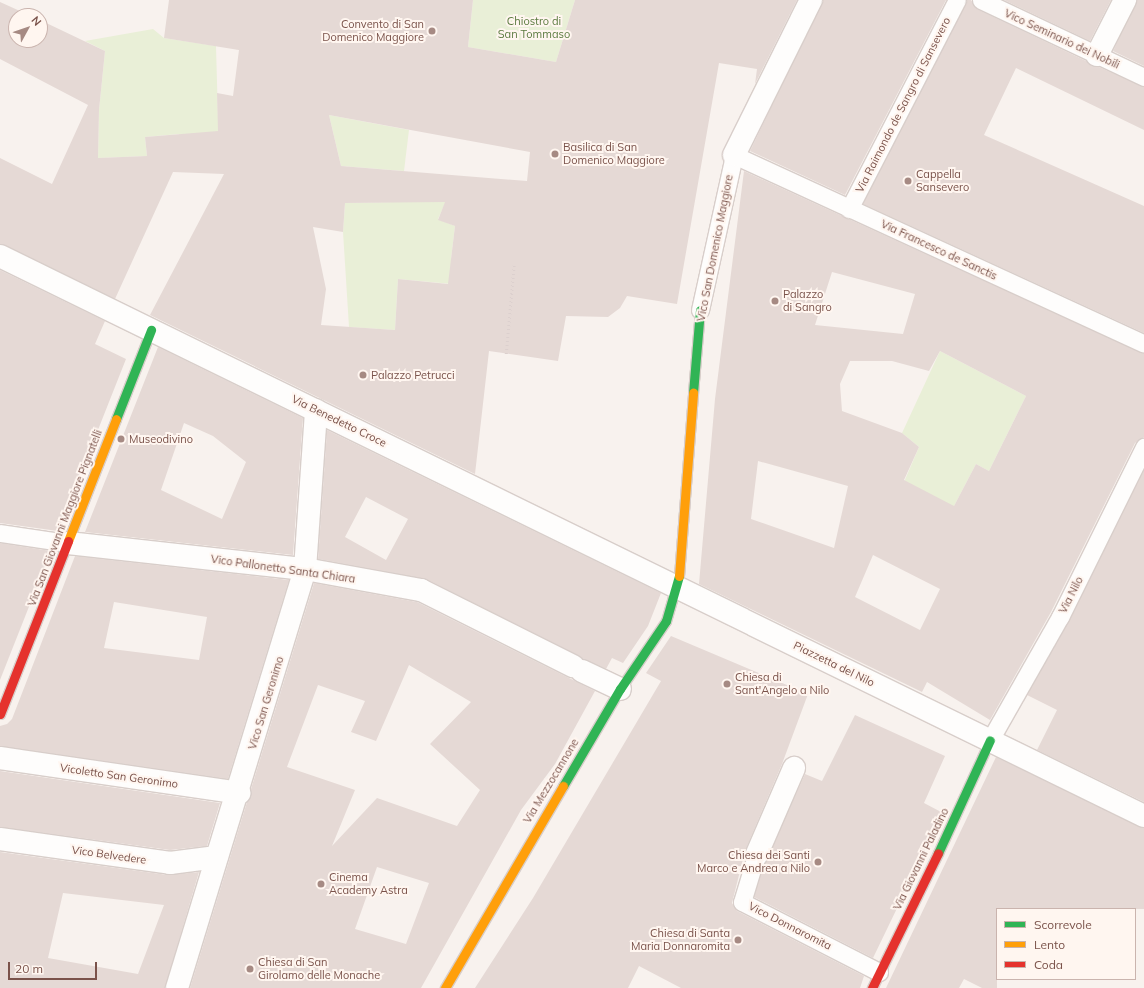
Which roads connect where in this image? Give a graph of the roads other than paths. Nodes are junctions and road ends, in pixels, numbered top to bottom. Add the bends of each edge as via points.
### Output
1 (811, 0) edge
2 (957, 0) edge
3 (981, 0) edge
4 (1125, 0) edge
5 (1097, 55) junction
6 (1144, 77) edge
7 (734, 156) junction
8 (849, 209) junction
9 (0, 256) edge
10 (700, 310) joint
11 (151, 330) junction
12 (1144, 344) edge
13 (316, 410) junction
14 (1144, 447) edge
15 (0, 533) edge
16 (68, 543) junction
17 (306, 570) junction
18 (678, 586) junction
19 (620, 689) junction
20 (0, 714) edge
21 (990, 740) junction
22 (0, 758) edge
23 (794, 768) dead end
24 (239, 793) junction
25 (1144, 816) edge
26 (0, 839) edge
27 (756, 856) joint
28 (217, 857) junction
29 (879, 972) junction
30 (177, 988) edge
31 (445, 988) edge
32 (872, 988) edge

1 - 7 street, Vico San Domenico Maggiore
2 - 8 lane, Via Raimondo de Sangro di Sansevero
3 - 5 lane, Vico Seminario dei Nobili
4 - 5 street
5 - 6 lane, Vico Seminario dei Nobili
7 - 8 lane, Via Francesco de Sanctis
7 - 10 lane, Vico San Domenico Maggiore
8 - 12 lane, Via Francesco de Sanctis
9 - 11 street, Via Benedetto Croce
10 - 18 street, Vico San Domenico Maggiore
11 - 13 street, Via Benedetto Croce
11 - 16 street, Via San Giovanni Maggiore Pignatelli
13 - 17 street, Vico San Geronimo
13 - 18 street, Via Benedetto Croce
14 - 21 lane, Via Nilo via 1060,617
15 - 16 lane, Vico Pallonetto Santa Chiara
16 - 17 street, Vico Pallonetto Santa Chiara
16 - 20 street, Via San Giovanni Maggiore Pignatelli
17 - 19 street, Vico Pallonetto Santa Chiara via 421,590
17 - 24 street, Vico San Geronimo
18 - 19 street, Via Mezzocannone via 666,621
18 - 21 street, Piazzetta del Nilo
19 - 31 street, Via Mezzocannone
21 - 25 street, Piazzetta del Nilo
21 - 29 street, Via Giovanni Paladino
22 - 24 street, Vicoletto San Geronimo
23 - 27 street, Vico Donnaromita
24 - 28 street, Vico San Geronimo
26 - 28 street, Vico Belvedere via 170,863
27 - 29 lane, Vico Donnaromita via 742,902
28 - 30 street, Vico San Geronimo
29 - 32 street, Via Giovanni Paladino

